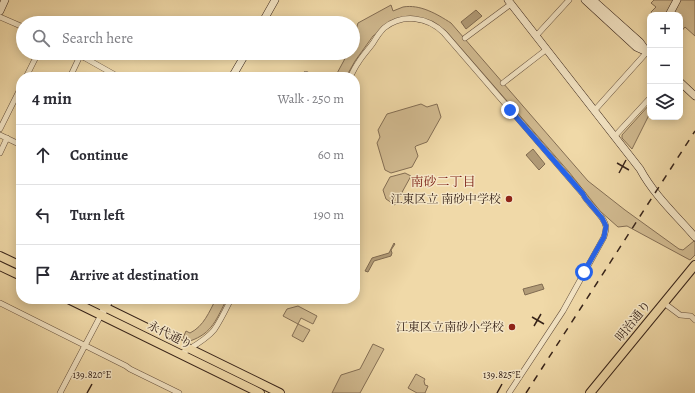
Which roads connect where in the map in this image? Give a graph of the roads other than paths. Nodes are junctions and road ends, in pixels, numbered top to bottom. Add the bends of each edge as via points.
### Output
1 (5, 0) edge
2 (275, 0) edge
3 (569, 0) edge
4 (585, 0) edge
5 (594, 0) edge
6 (677, 0) edge
7 (510, 2) edge
8 (0, 10) edge
9 (671, 12) edge
10 (266, 16) edge
11 (0, 17) edge
12 (16, 24) edge
13 (536, 36) junction
14 (465, 38) dead end
15 (647, 49) edge
16 (547, 50) junction
17 (647, 50) edge
18 (647, 53) edge
19 (34, 60) edge
20 (78, 60) edge
21 (89, 60) edge
22 (242, 60) edge
23 (28, 72) edge
24 (72, 72) edge
25 (110, 72) edge
26 (235, 72) edge
27 (353, 72) edge
28 (503, 84) dead end
29 (682, 84) edge
30 (695, 96) edge
31 (16, 97) edge
32 (647, 101) edge
33 (594, 111) junction
34 (0, 129) edge
35 (0, 135) edge
36 (614, 137) junction
37 (7, 138) junction
38 (16, 142) edge
39 (0, 153) edge
40 (695, 237) edge
41 (0, 256) edge
42 (16, 264) edge
43 (695, 265) edge
44 (0, 266) edge
45 (16, 274) edge
46 (0, 303) edge
47 (664, 303) junction
48 (78, 304) edge
49 (97, 304) edge
50 (107, 304) edge
51 (228, 304) edge
52 (105, 308) junction
53 (101, 315) junction
54 (695, 320) edge
55 (85, 346) junction
56 (189, 349) junction
57 (181, 354) junction
58 (250, 387) edge
59 (60, 393) edge
60 (179, 393) edge
61 (260, 393) edge
62 (280, 393) edge
63 (510, 393) edge
64 (590, 393) edge

1 - 8 street
2 - 10 street
3 - 13 street
4 - 17 street via 635,46
5 - 15 street
6 - 9 street
7 - 13 street
7 - 14 street
11 - 12 street
13 - 16 street
16 - 28 street
16 - 33 street
18 - 33 street
19 - 23 street
20 - 24 street
21 - 25 street
22 - 26 street
27 - 63 street via 379,34 390,24 415,19 432,24 444,33 578,188 606,226 604,237 563,311
29 - 30 street
31 - 34 street
32 - 36 street
33 - 36 street
35 - 37 street
36 - 40 street via 655,192
37 - 38 street
37 - 39 street
41 - 42 main road
43 - 47 main road, 明治通り
44 - 45 main road
46 - 55 street
47 - 54 street via 680,315 691,316
47 - 64 main road, 明治通り
48 - 53 main road, 永代通り
49 - 52 main road, 永代通り
50 - 52 street
51 - 56 street via 215,329
52 - 53 street
52 - 56 main road, 永代通り
53 - 55 street
53 - 57 main road, 永代通り
55 - 59 street
55 - 60 street
56 - 57 street
56 - 58 main road, 永代通り
57 - 58 main road, 永代通り
58 - 61 main road, 永代通り
58 - 62 main road, 永代通り

